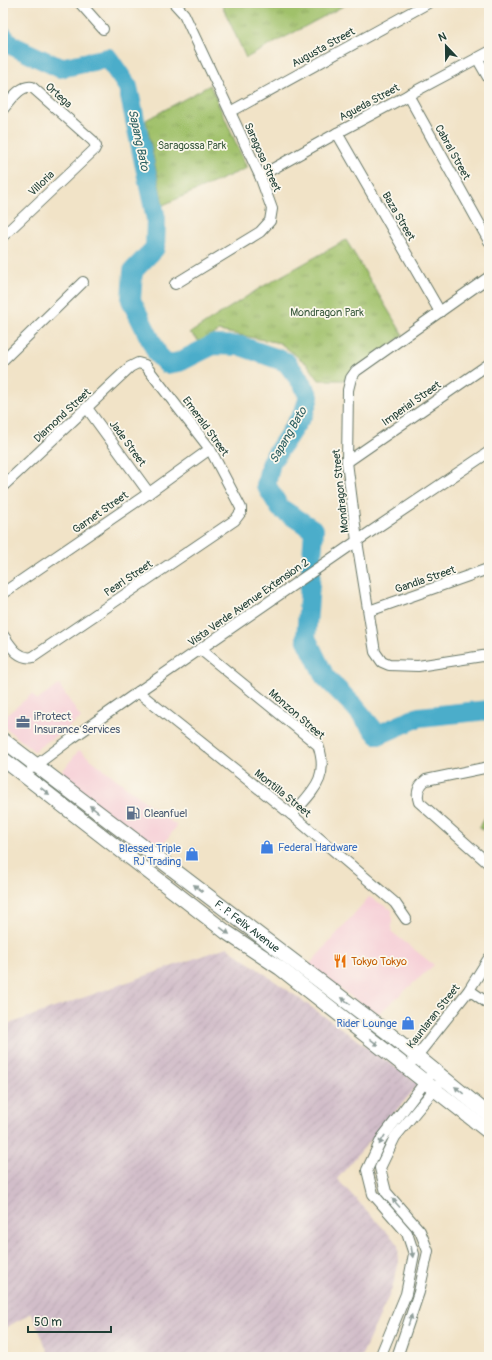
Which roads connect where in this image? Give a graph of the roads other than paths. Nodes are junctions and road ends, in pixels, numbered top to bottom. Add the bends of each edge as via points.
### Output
1 (80, 3) edge
2 (174, 3) edge
3 (428, 3) edge
4 (103, 29) dead end
5 (489, 52) edge
6 (477, 58) junction
7 (489, 79) edge
8 (408, 95) junction
9 (3, 109) edge
10 (230, 112) junction
11 (337, 133) junction
12 (95, 148) joint
13 (260, 176) junction
14 (3, 236) edge
15 (489, 241) edge
16 (489, 277) edge
17 (83, 282) dead end
18 (175, 284) dead end
19 (440, 312) junction
20 (3, 360) edge
21 (138, 363) joint
22 (489, 364) edge
23 (87, 408) junction
24 (210, 449) junction
25 (489, 452) edge
26 (347, 462) junction
27 (3, 486) edge
28 (149, 493) junction
29 (241, 512) joint
30 (357, 541) junction
31 (489, 570) edge
32 (3, 593) edge
33 (369, 611) junction
34 (3, 635) edge
35 (200, 649) junction
36 (489, 655) edge
37 (138, 692) junction
38 (3, 740) edge
39 (3, 759) edge
40 (35, 765) junction
41 (489, 767) edge
42 (24, 775) junction
43 (292, 815) junction
44 (489, 864) edge
45 (406, 919) dead end
46 (489, 958) edge
47 (469, 990) junction
48 (489, 1004) edge
49 (417, 1056) junction
50 (408, 1068) junction
51 (439, 1074) junction
52 (430, 1086) junction
53 (489, 1115) edge
54 (489, 1132) edge
55 (380, 1357) edge
56 (397, 1357) edge

1 - 4 street
2 - 10 street, Saragosa Street via 184,14
3 - 10 street, Augusta Street
5 - 6 street, Agueda Street
6 - 7 street
6 - 8 street, Agueda Street
8 - 11 street, Agueda Street
8 - 15 street, Cabral Street
9 - 12 street, Ortega via 20,91 32,87 93,141
10 - 13 street, Saragosa Street
11 - 13 street, Agueda Street
11 - 19 street, Baza Street
12 - 14 street, Villoria
13 - 18 street, Saragosa Street via 272,209 270,221 260,232
16 - 19 street, Mondragon Street
17 - 20 street
19 - 26 street, Mondragon Street via 363,365 351,378 348,390
21 - 23 street, Diamond Street via 130,367
21 - 24 street, Emerald Street via 145,366
22 - 26 street, Imperial Street
23 - 27 street, Diamond Street
23 - 28 street, Jade Street
24 - 28 street, Garnet Street
24 - 29 street, Emerald Street via 240,504
25 - 30 street, Vista Verde Avenue Extension 2
26 - 30 street, Mondragon Street
28 - 32 street, Garnet Street
29 - 34 street, Pearl Street via 235,520 33,657 25,658 18,654
30 - 33 street, Mondragon Street
30 - 35 street, Vista Verde Avenue Extension 2
31 - 33 street, Gandia Street
33 - 36 street, Mondragon Street via 375,652 382,662 389,665 418,666
35 - 37 street, Vista Verde Avenue Extension 2
35 - 43 street, Monzon Street via 318,745 322,766 319,782
37 - 40 street, Vista Verde Avenue Extension 2
37 - 43 street, Montilla Street
38 - 40 main road, F. P. Felix Avenue
39 - 42 main road, F. P. Felix Avenue
40 - 42 street, Vista Verde Avenue Extension 2
49 -> 40 main road, F. P. Felix Avenue
41 - 44 street via 426,780 420,785 417,796 418,802
42 -> 50 main road, F. P. Felix Avenue via 226,932 280,968
43 - 45 street, Montilla Street via 395,903
46 - 47 street, Kaunlaran Street
47 - 48 street
47 - 49 street, Kaunlaran Street
49 - 50 street, Kaunlaran Street
49 - 51 main road, F. P. Felix Avenue
50 - 52 main road, F. P. Felix Avenue
51 - 52 street
53 -> 51 main road, F. P. Felix Avenue
52 - 54 main road, F. P. Felix Avenue
52 -> 55 street via 382,1138 367,1170 373,1194 407,1233 414,1254 406,1294
56 -> 52 street via 419,1292 428,1251 420,1231 386,1192 380,1168 395,1137

